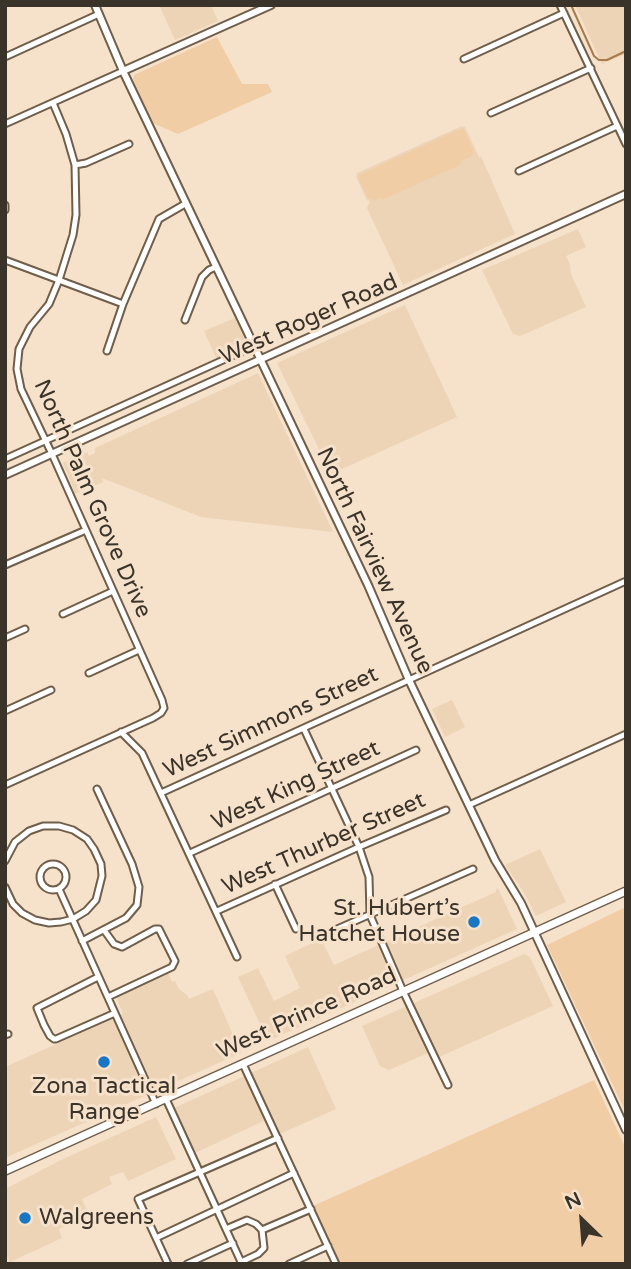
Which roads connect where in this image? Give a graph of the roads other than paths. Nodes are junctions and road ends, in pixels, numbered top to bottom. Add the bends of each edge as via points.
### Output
1 (95, 5) edge
2 (271, 5) edge
3 (560, 5) edge
4 (99, 13) junction
5 (564, 13) junction
6 (5, 57) edge
7 (464, 59) dead end
8 (591, 68) junction
9 (123, 71) junction
10 (53, 103) junction
11 (491, 113) dead end
12 (5, 124) edge
13 (617, 126) junction
14 (130, 144) dead end
15 (626, 144) edge
16 (75, 165) junction
17 (519, 171) dead end
18 (626, 194) edge
19 (185, 204) junction
20 (5, 260) edge
21 (216, 267) junction
22 (59, 280) junction
23 (123, 304) junction
24 (185, 320) dead end
25 (254, 346) junction
26 (107, 351) dead end
27 (8, 355) dead end
28 (19, 355) junction
29 (261, 361) junction
30 (46, 440) junction
31 (52, 454) junction
32 (5, 459) edge
33 (5, 475) edge
34 (86, 530) junction
35 (5, 565) edge
36 (626, 582) edge
37 (113, 591) junction
38 (63, 614) dead end
39 (25, 629) dead end
40 (5, 638) edge
41 (139, 650) junction
42 (89, 673) dead end
43 (409, 680) junction
44 (51, 690) dead end
45 (5, 711) edge
46 (304, 729) junction
47 (121, 732) junction
48 (626, 734) edge
49 (416, 750) dead end
50 (5, 785) edge
51 (97, 789) dead end
52 (332, 789) junction
53 (161, 793) junction
54 (469, 805) junction
55 (446, 810) dead end
56 (359, 846) junction
57 (190, 853) junction
58 (5, 860) edge
59 (473, 869) dead end
60 (275, 884) junction
61 (5, 887) edge
62 (59, 889) junction
63 (626, 891) edge
64 (217, 911) junction
65 (370, 915) junction
66 (73, 919) junction
67 (296, 929) dead end
68 (337, 929) dead end
69 (104, 930) junction
70 (534, 933) junction
71 (82, 941) junction
72 (237, 957) dead end
73 (99, 977) junction
74 (403, 991) junction
75 (108, 997) junction
76 (115, 1013) junction
77 (243, 1064) junction
78 (448, 1085) dead end
79 (166, 1099) junction
80 (156, 1104) junction
81 (626, 1130) edge
82 (278, 1138) junction
83 (5, 1171) edge
84 (200, 1172) junction
85 (295, 1172) junction
86 (217, 1209) junction
87 (311, 1209) junction
88 (226, 1229) junction
89 (262, 1230) junction
90 (156, 1238) junction
91 (233, 1243) junction
92 (328, 1246) junction
93 (241, 1263) edge
94 (168, 1264) edge
95 (187, 1264) edge
96 (289, 1264) edge
97 (336, 1264) edge

1 - 4 street, North Fairview Avenue
2 - 9 street
3 - 5 street
4 - 6 street
4 - 9 street, North Fairview Avenue
5 - 7 street
5 - 8 street
8 - 11 street
8 - 13 street
9 - 10 street
9 - 19 street, North Fairview Avenue
10 - 12 street
10 - 16 street, North Palm Grove Drive
13 - 15 street
13 - 17 street
14 - 16 street
16 - 22 street, North Palm Grove Drive via 73,236
18 - 29 street, West Roger Road
19 - 21 street, North Fairview Avenue
19 - 23 street via 159,219
20 - 22 street
21 - 24 street via 202,276
21 - 25 street, North Fairview Avenue
22 - 23 street
22 - 28 street, North Palm Grove Drive
23 - 26 street
25 - 29 street, North Fairview Avenue
25 - 30 street, West Roger Road
27 - 28 street
28 - 30 street, North Palm Grove Drive via 21,388
29 - 31 street, West Roger Road
29 - 43 street, North Fairview Avenue
30 - 31 street, North Palm Grove Drive
30 - 32 street, West Roger Road
31 - 33 street, West Roger Road
31 - 34 street, North Palm Grove Drive
34 - 35 street
34 - 37 street, North Palm Grove Drive
36 - 43 street, West Simmons Street
37 - 38 street
37 - 41 street, North Palm Grove Drive
39 - 40 street
41 - 42 street
41 - 47 street, North Palm Grove Drive via 165,710
43 - 46 street, West Simmons Street
43 - 54 street, North Fairview Avenue
44 - 45 street
46 - 52 street
46 - 53 street, West Simmons Street
47 - 50 street
47 - 53 street via 142,753
48 - 54 street
49 - 52 street, West King Street
51 - 69 street via 139,887 137,905 126,918
52 - 56 street
52 - 57 street, West King Street
53 - 57 street
54 - 70 street, North Fairview Avenue
55 - 56 street, West Thurber Street
56 - 60 street, West Thurber Street
56 - 65 street via 369,877
57 - 64 street
58 - 66 street via 15,842 43,826 73,830 87,839 101,864 101,886 96,900
59 - 65 street
60 - 64 street, West Thurber Street
60 - 67 street
61 - 66 street via 13,904 35,920
62 - 62 street via 42,884 45,867 56,864 65,872 66,880
62 - 66 street
63 - 70 main road, West Prince Road
64 - 72 street
65 - 68 street
65 - 74 street
66 - 71 street
69 - 71 street
69 - 75 street via 122,947 159,929 175,961 172,967
70 - 74 main road, West Prince Road
70 - 81 street, North Fairview Avenue
71 - 73 street
73 - 75 street
73 - 76 street via 37,1008 41,1018 54,1040
74 - 77 main road, West Prince Road
74 - 78 street
75 - 76 street
76 - 80 street
77 - 79 main road, West Prince Road
77 - 82 street
79 - 80 main road, West Prince Road
79 - 84 street
80 - 83 main road, West Prince Road
82 - 84 street
82 - 85 street
84 - 86 street
84 - 90 street via 138,1199
85 - 86 street
85 - 87 street
86 - 88 street
86 - 90 street
87 - 89 street
87 - 92 street
88 - 89 street via 247,1220
88 - 91 street
89 - 93 street via 264,1248
90 - 94 street
91 - 93 street
91 - 95 street
92 - 96 street
92 - 97 street

